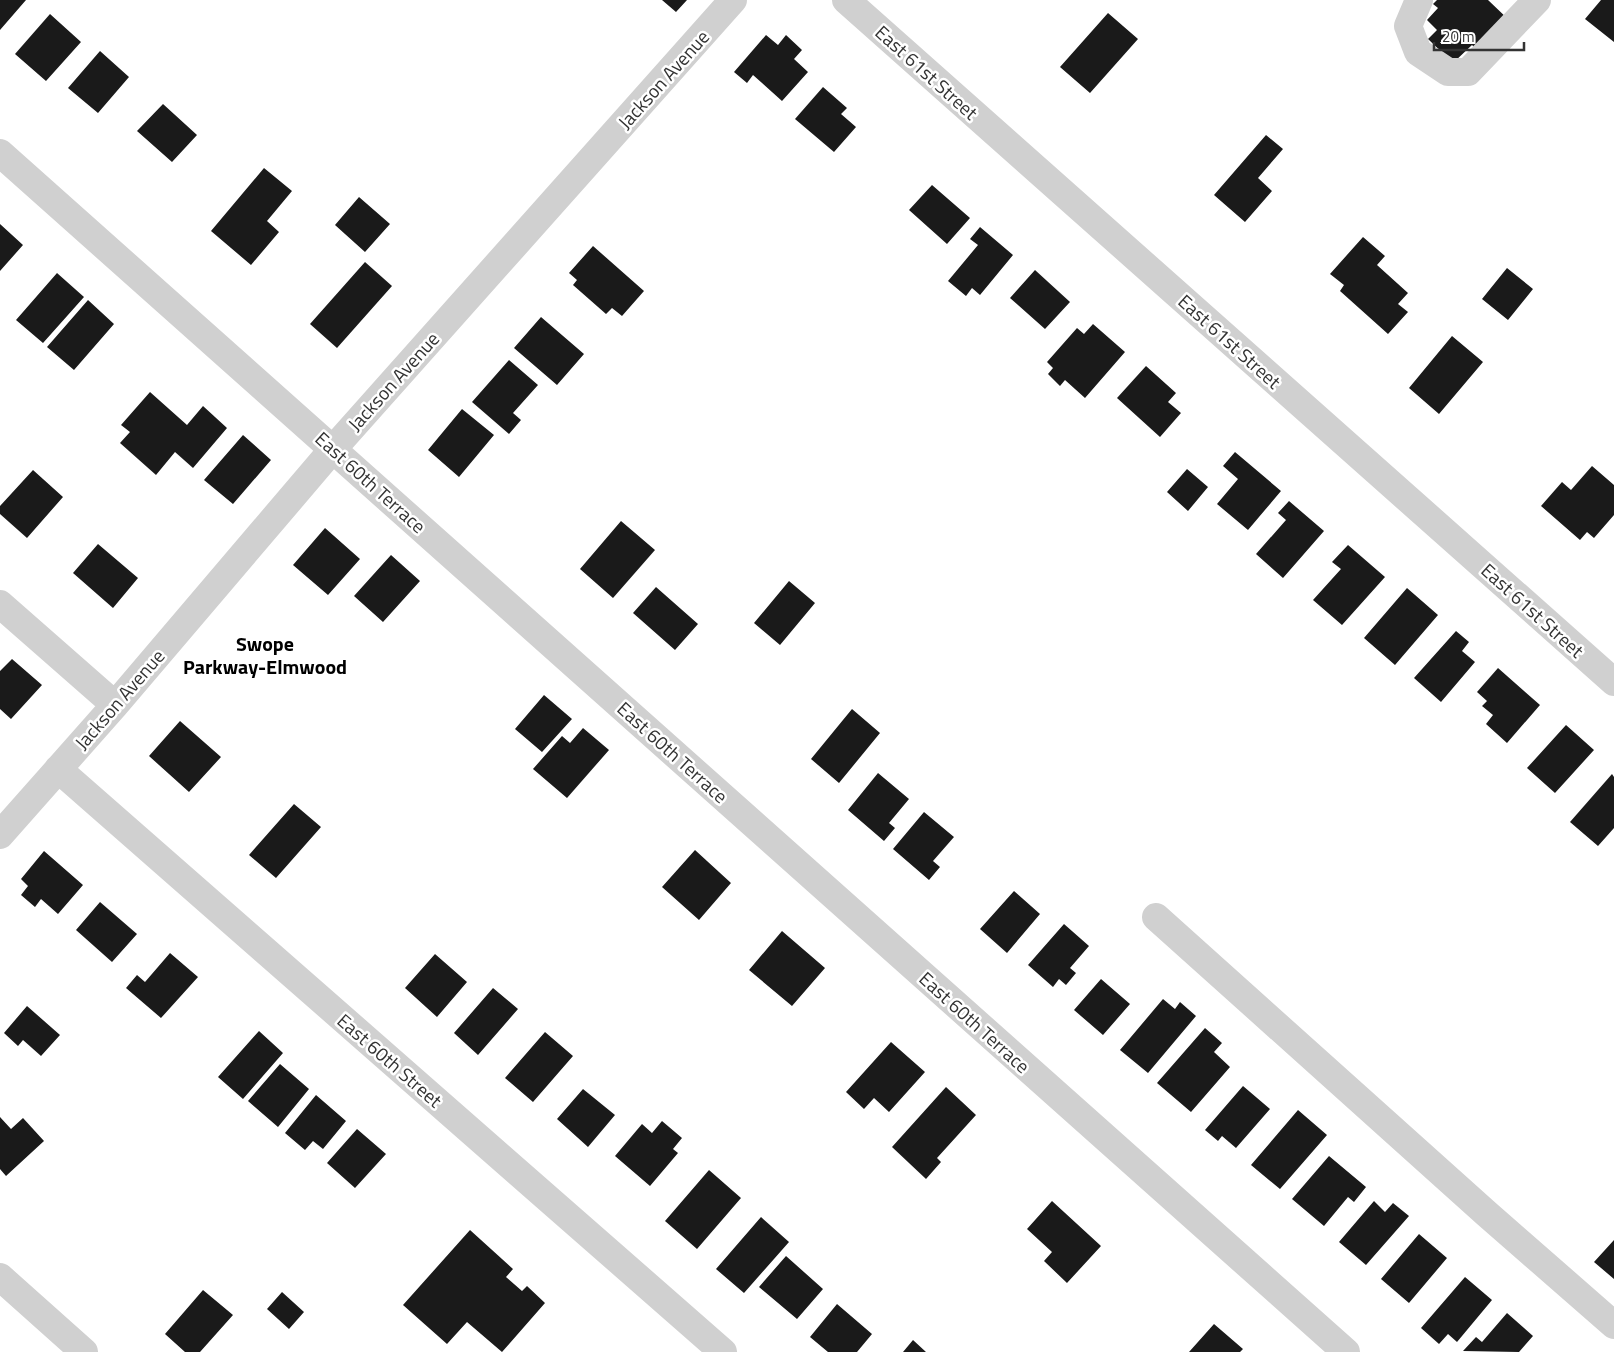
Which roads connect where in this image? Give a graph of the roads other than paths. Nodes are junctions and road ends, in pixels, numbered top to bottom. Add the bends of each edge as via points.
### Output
1 (733, 0) edge
2 (846, 0) edge
3 (1419, 0) edge
4 (1537, 0) edge
5 (0, 153) edge
6 (333, 449) junction
7 (0, 604) edge
8 (1614, 682) edge
9 (114, 705) junction
10 (58, 769) junction
11 (0, 835) edge
12 (1156, 917) dead end
13 (0, 1277) edge
14 (1614, 1325) edge
15 (84, 1352) edge
16 (723, 1352) edge
17 (1346, 1352) edge

1 - 6 street, Jackson Avenue
2 - 8 street, East 61st Street
3 - 4 street via 1408,26 1418,52 1448,72 1468,72
5 - 6 street, East 60th Terrace
6 - 9 street, Jackson Avenue
6 - 17 street, East 60th Terrace
7 - 9 street
9 - 10 street, Jackson Avenue
10 - 11 street, Jackson Avenue
10 - 16 street, East 60th Street
12 - 14 street
13 - 15 street

